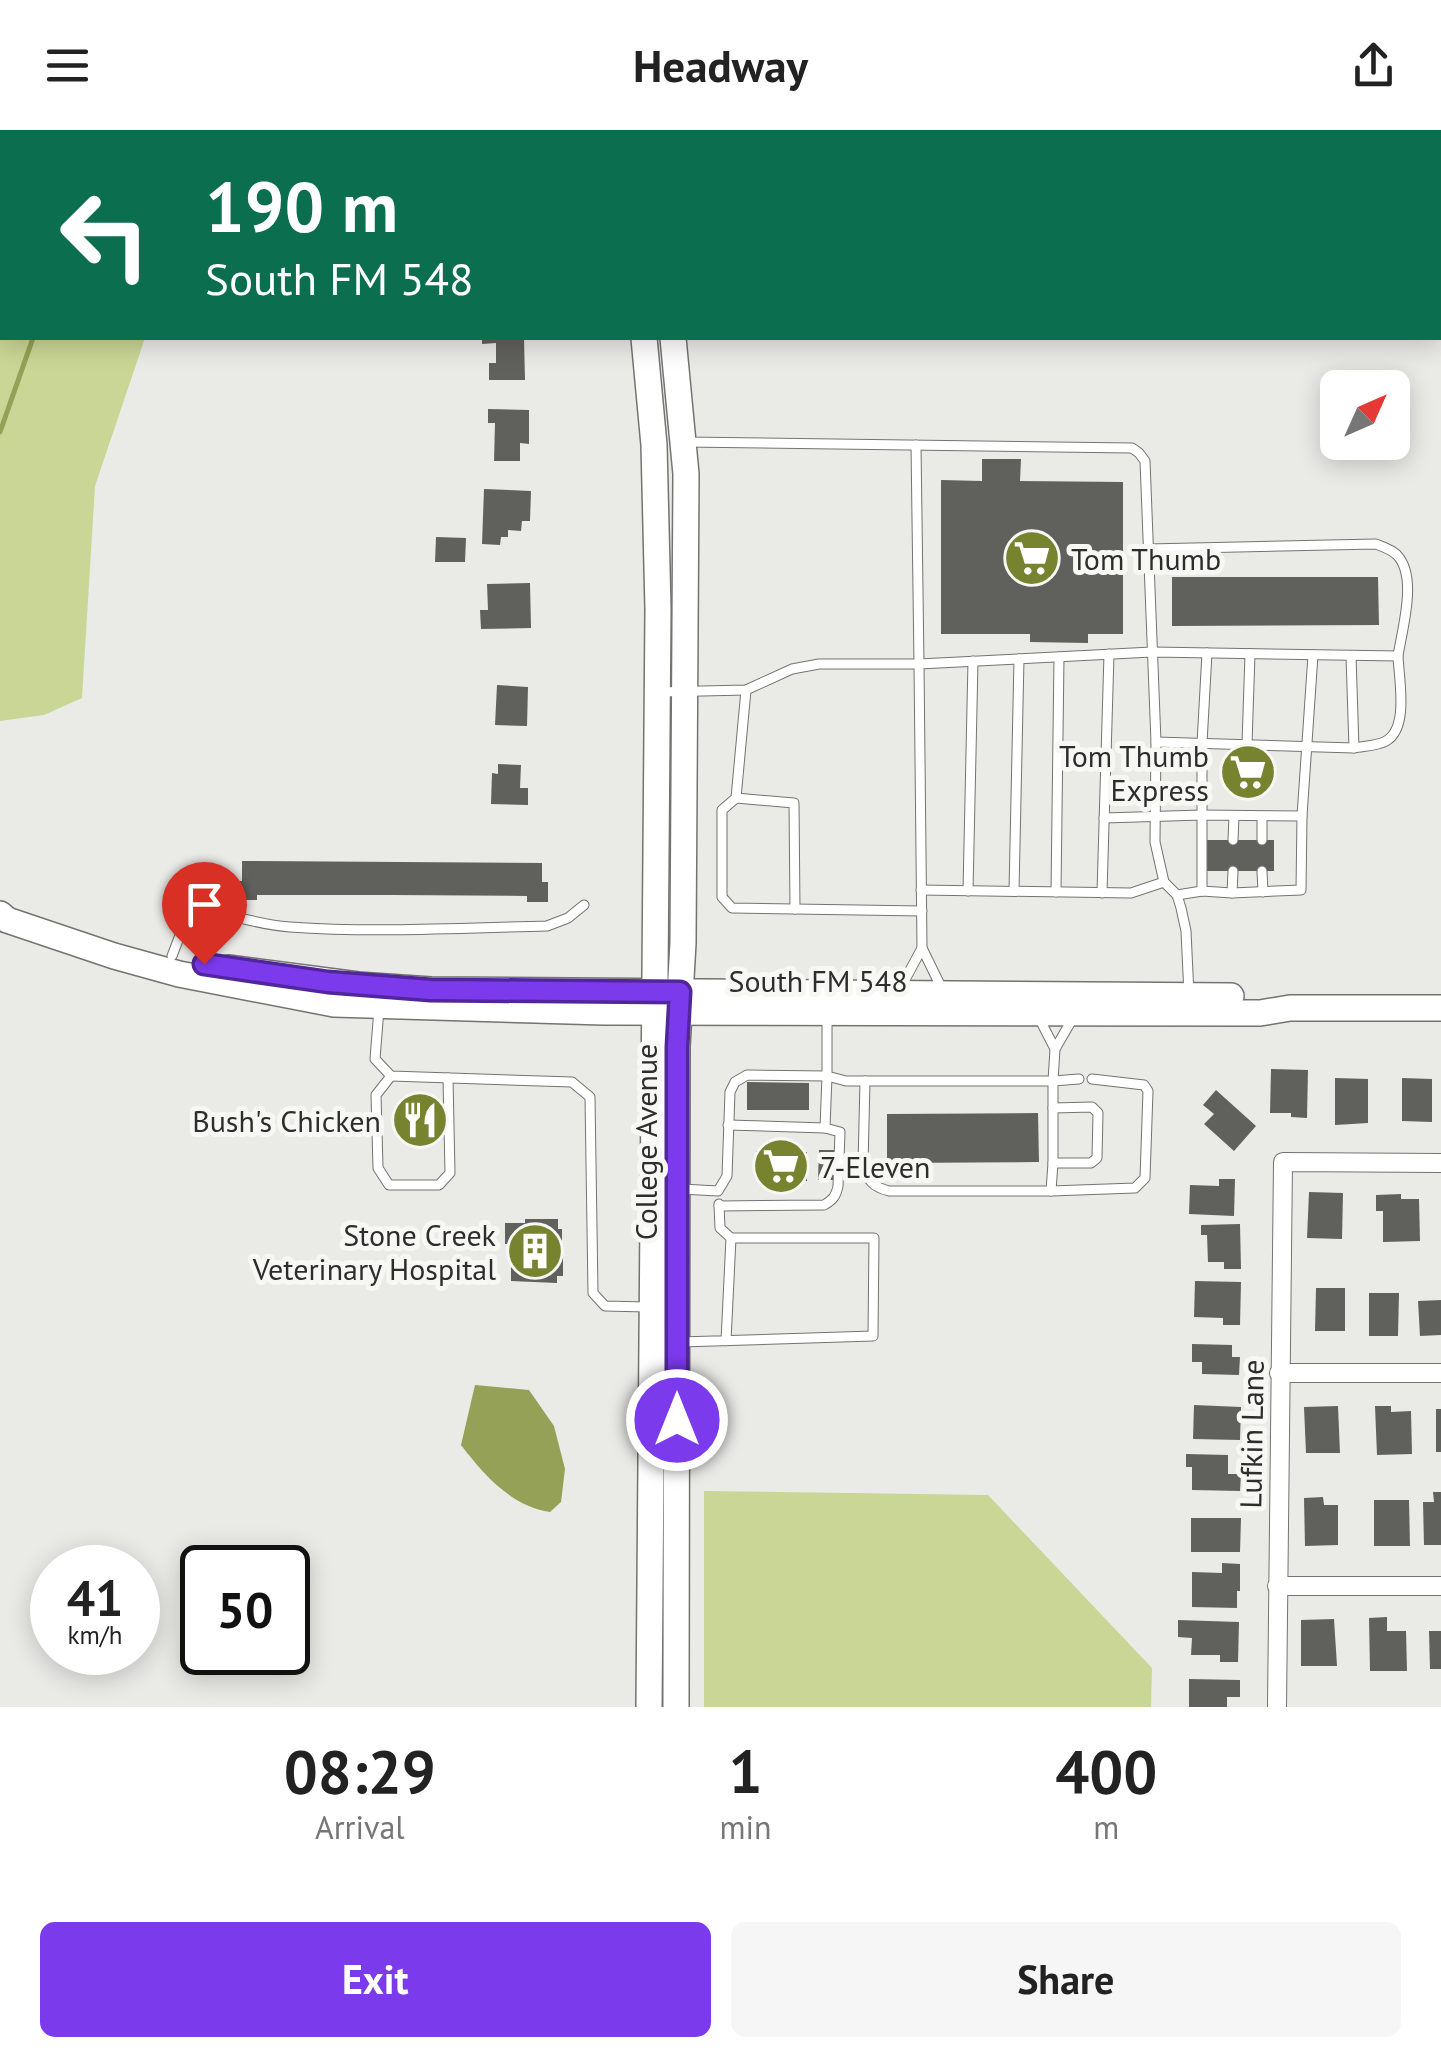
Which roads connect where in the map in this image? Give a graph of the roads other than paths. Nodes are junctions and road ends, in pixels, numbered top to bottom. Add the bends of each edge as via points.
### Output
1 (644, 340) edge
2 (673, 340) edge
3 (684, 442) junction
4 (916, 444) junction
5 (1148, 549) junction
6 (1152, 652) junction
7 (1207, 653) junction
8 (1109, 654) junction
9 (1250, 654) junction
10 (1312, 655) junction
11 (1352, 656) junction
12 (1398, 656) junction
13 (1058, 657) junction
14 (1018, 659) junction
15 (973, 661) junction
16 (919, 664) junction
17 (746, 690) junction
18 (685, 691) junction
19 (656, 692) junction
20 (1156, 742) junction
21 (1202, 743) junction
22 (1246, 744) junction
23 (1306, 747) junction
24 (1354, 748) junction
25 (736, 798) junction
26 (1202, 815) junction
27 (1234, 816) junction
28 (1302, 816) junction
29 (1262, 817) junction
30 (1104, 818) junction
31 (1154, 818) junction
32 (1233, 840) dead end
33 (1262, 840) dead end
34 (1233, 871) dead end
35 (1262, 871) dead end
36 (1164, 882) junction
37 (921, 890) junction
38 (968, 890) junction
39 (1202, 891) junction
40 (1014, 892) junction
41 (1056, 892) junction
42 (1263, 892) junction
43 (1102, 893) junction
44 (1232, 893) junction
45 (1177, 895) junction
46 (584, 905) dead end
47 (795, 909) junction
48 (0, 911) edge
49 (922, 911) junction
50 (922, 948) junction
51 (172, 956) junction
52 (898, 993) junction
53 (944, 994) junction
54 (668, 1002) junction
55 (828, 1002) junction
56 (1189, 1004) junction
57 (380, 1006) junction
58 (1441, 1008) edge
59 (1076, 1013) junction
60 (1037, 1014) junction
61 (1055, 1049) junction
62 (390, 1076) junction
63 (826, 1076) junction
64 (448, 1078) junction
65 (1079, 1079) dead end
66 (1092, 1079) dead end
67 (1053, 1081) junction
68 (866, 1082) junction
69 (1053, 1108) junction
70 (728, 1124) junction
71 (825, 1128) junction
72 (1053, 1163) junction
73 (1441, 1163) edge
74 (677, 1189) junction
75 (1051, 1190) junction
76 (718, 1191) junction
77 (719, 1206) junction
78 (732, 1238) junction
79 (652, 1308) junction
80 (726, 1341) junction
81 (677, 1342) junction
82 (1279, 1373) junction
83 (1441, 1373) edge
84 (1276, 1586) junction
85 (1441, 1586) edge
86 (649, 1707) edge
87 (676, 1707) edge
88 (1277, 1707) edge

1 - 19 main road, College Avenue via 656,488
2 - 3 main road, College Avenue
3 - 4 lane
3 - 18 main road, College Avenue
4 - 5 lane via 1132,448 1145,462
4 - 16 lane
5 - 6 lane
5 - 12 lane via 1376,544 1399,557 1405,569
6 - 7 lane
6 - 8 lane
6 - 20 lane
7 - 9 lane
7 - 21 lane
8 - 13 lane
8 - 30 lane
9 - 10 lane
9 - 22 lane
10 - 11 lane
10 - 23 lane
11 - 12 lane
11 - 24 lane
12 - 24 lane via 1399,726 1382,743
13 - 14 lane
13 - 41 lane
14 - 15 lane
14 - 40 lane
15 - 16 lane
15 - 38 lane
16 - 17 lane via 792,668
16 - 37 lane
17 - 18 lane
17 - 25 lane
18 - 19 lane
18 - 54 main road, College Avenue via 683,943
19 - 54 main road, College Avenue
20 - 21 lane
20 - 31 lane
21 - 22 lane
21 - 26 lane
22 - 23 lane
23 - 24 lane
23 - 28 lane
25 - 47 lane via 794,803
25 - 47 lane via 722,810 722,897 732,908
26 - 27 lane
26 - 31 lane
26 - 39 lane
27 - 29 lane
27 - 32 lane
28 - 29 lane
28 - 42 lane via 1301,890
29 - 33 lane
30 - 31 lane
30 - 43 lane
31 - 36 lane
34 - 44 lane
35 - 42 lane
36 - 43 lane via 1131,894
36 - 45 lane
37 - 38 lane
37 - 49 lane
38 - 40 lane
39 - 44 lane
39 - 45 lane
40 - 41 lane
41 - 43 lane
42 - 44 lane
45 - 56 lane via 1186,930
46 - 51 lane via 547,926 399,930 288,926 192,904
47 - 49 lane
48 - 51 main road, South FM 548
48 - 57 main road, South FM 548 via 6,920 179,974
49 - 50 lane
50 - 52 lane
50 - 53 lane
51 - 54 main road, South FM 548 via 358,985
52 - 53 main road, South FM 548
52 - 55 main road, South FM 548
53 - 56 main road, South FM 548
54 - 55 main road, South FM 548
54 - 57 main road, South FM 548
54 - 74 main road, College Avenue via 677,1047
54 - 79 main road, College Avenue
55 - 60 main road, South FM 548
55 - 63 lane
56 - 58 main road, South FM 548 via 1260,1013
56 - 59 main road, South FM 548
57 - 62 lane via 375,1059
59 - 60 main road, South FM 548
59 - 61 lane
60 - 61 lane
61 - 67 lane
62 - 64 lane
62 - 64 lane via 376,1095 378,1168 389,1186 405,1187 440,1185 450,1173
63 - 68 lane
63 - 70 lane via 747,1076 730,1092
63 - 71 lane
64 - 79 lane via 572,1082 590,1097 592,1293 605,1306
65 - 67 lane
66 - 75 lane via 1144,1084 1148,1091 1144,1178 1135,1188
67 - 68 lane
67 - 69 lane
68 - 75 lane via 863,1165 876,1188
69 - 72 lane
69 - 72 lane via 1098,1112 1097,1158
70 - 71 lane
70 - 76 lane via 726,1176
71 - 77 lane via 840,1132 838,1186 824,1206
72 - 75 lane
73 - 82 street, Lufkin Lane via 1282,1162
74 - 76 lane
74 - 81 main road, College Avenue
76 - 77 lane
77 - 78 lane via 720,1228
78 - 80 lane
78 - 80 lane via 874,1238 873,1336
79 - 86 main road, College Avenue
80 - 81 lane
81 - 87 main road, College Avenue
82 - 83 street
82 - 84 street, Lufkin Lane
84 - 85 street
84 - 88 street, Lufkin Lane

